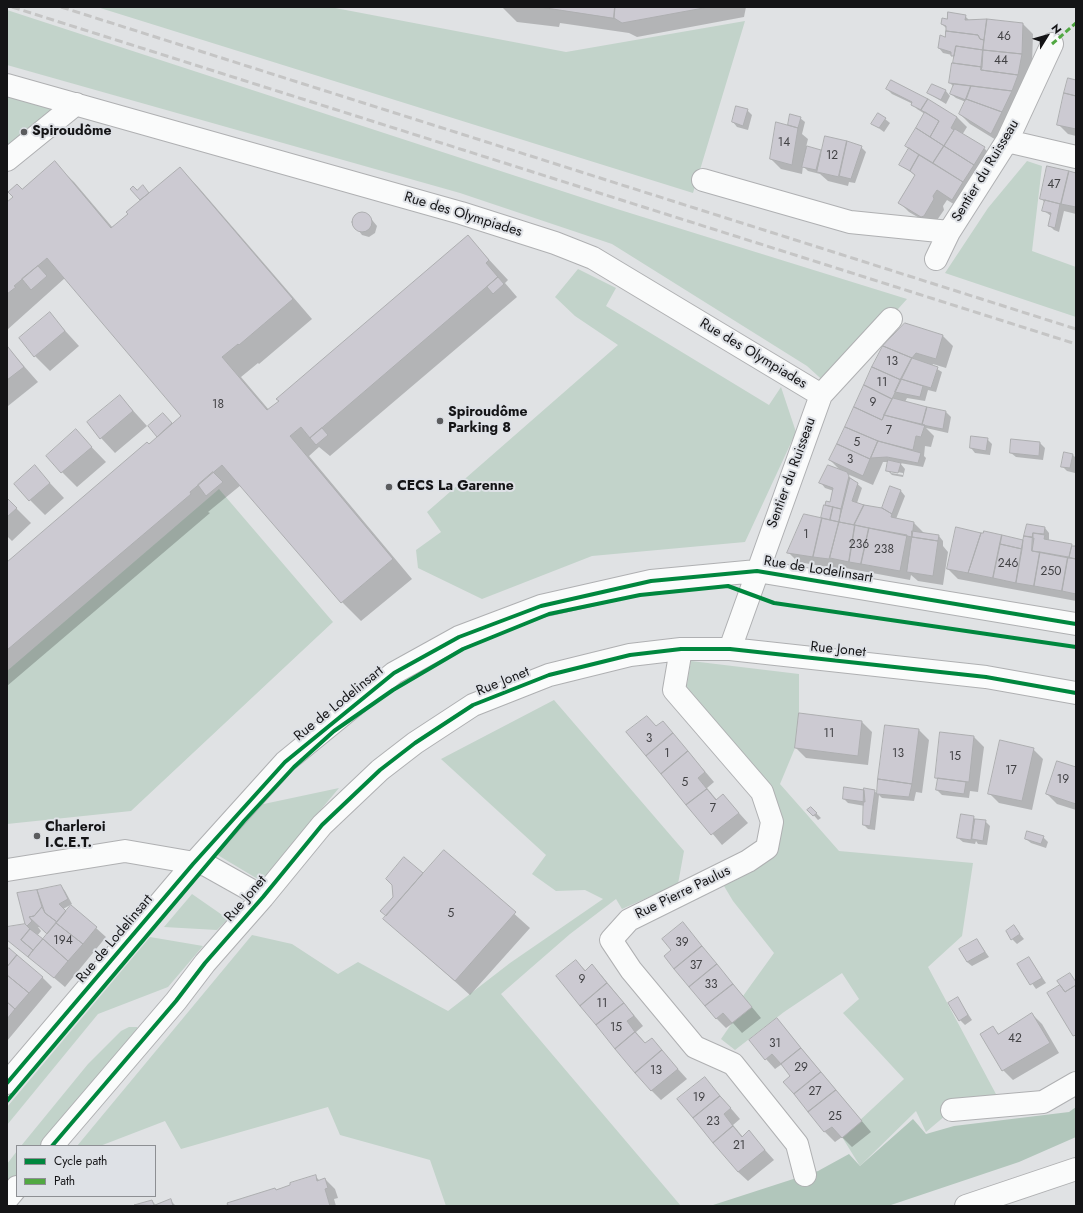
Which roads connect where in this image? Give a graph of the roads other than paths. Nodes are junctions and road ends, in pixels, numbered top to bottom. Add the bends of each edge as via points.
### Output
1 (1052, 44) dead end
2 (7, 85) edge
3 (76, 104) junction
4 (1006, 141) junction
5 (1076, 157) edge
6 (7, 160) edge
7 (703, 180) dead end
8 (949, 232) junction
9 (936, 259) dead end
10 (892, 319) dead end
11 (821, 395) junction
12 (757, 571) junction
13 (1076, 624) edge
14 (730, 648) junction
15 (681, 649) junction
16 (1076, 693) edge
17 (193, 864) junction
18 (7, 870) edge
19 (263, 897) junction
20 (7, 1083) edge
21 (1076, 1083) edge
22 (952, 1110) dead end
23 (53, 1145) edge
24 (1076, 1169) edge
25 (805, 1175) dead end
26 (16, 1188) edge
27 (7, 1199) edge
28 (966, 1206) edge

1 - 4 main road, Sentier du Ruisseau
2 - 3 main road, Rue des Olympiades
3 - 6 main road
3 - 11 main road, Rue des Olympiades via 461,213 555,243 593,258
4 - 5 main road
4 - 8 main road, Sentier du Ruisseau
7 - 8 main road, Sentier du Ruisseau via 850,222
8 - 9 main road, Sentier du Ruisseau
10 - 11 main road, Sentier du Ruisseau
11 - 12 main road, Sentier du Ruisseau
12 - 13 main road, Rue de Lodelinsart
12 - 14 main road, Sentier du Ruisseau
12 - 17 main road, Rue de Lodelinsart via 644,583 541,606 459,637 394,673 285,762
14 - 15 main road, Rue Jonet
14 - 16 main road, Rue Jonet via 986,677
15 - 19 main road, Rue Jonet via 630,656 549,675 473,706 414,744 380,770 322,825
15 - 25 main road, Rue Pierre Paulus via 674,690 762,792 772,822 767,848 748,861 629,920 611,940 631,970 695,1047 733,1064 797,1144
17 - 18 main road via 125,851
17 - 19 main road via 206,865
17 - 20 main road, Rue de Lodelinsart
19 - 23 main road, Rue Jonet via 229,934 176,1001
21 - 22 main road via 1043,1102
24 - 28 main road
26 - 27 main road

